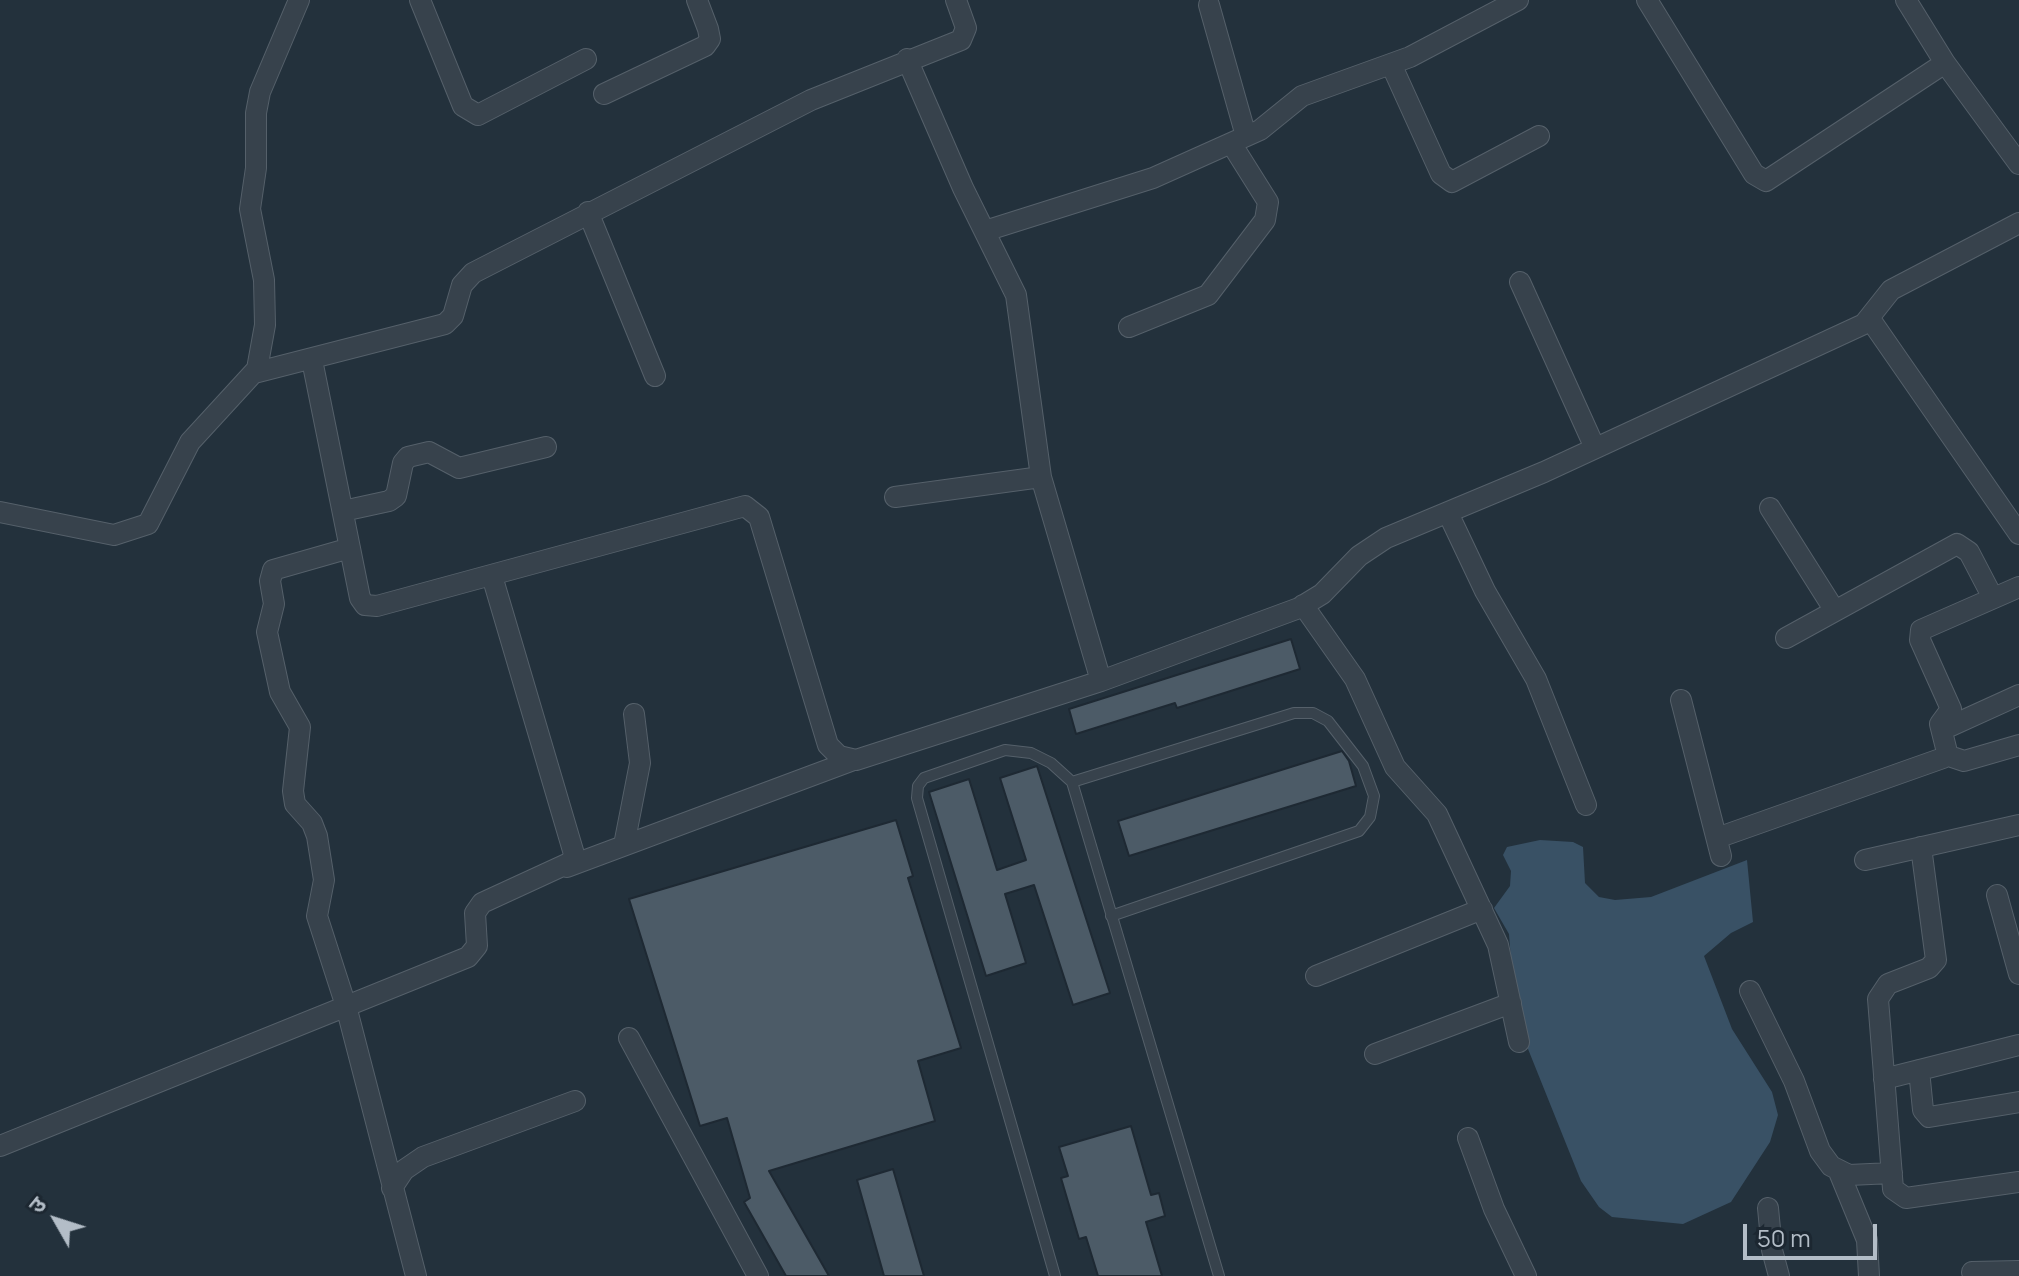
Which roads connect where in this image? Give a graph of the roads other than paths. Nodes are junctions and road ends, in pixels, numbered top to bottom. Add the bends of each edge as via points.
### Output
1 (299, 0) edge
2 (420, 0) edge
3 (697, 0) edge
4 (956, 0) edge
5 (1518, 0) edge
6 (1647, 0) edge
7 (1906, 0) edge
8 (1209, 5) dead end
9 (586, 59) dead end
10 (907, 59) junction
11 (1945, 63) junction
12 (1391, 64) junction
13 (604, 94) dead end
14 (1539, 136) dead end
15 (1239, 140) junction
16 (2019, 164) edge
17 (588, 212) junction
18 (2019, 223) edge
19 (985, 231) junction
20 (1520, 282) dead end
21 (1870, 319) junction
22 (1129, 327) dead end
23 (312, 360) junction
24 (254, 373) junction
25 (655, 376) dead end
26 (546, 447) dead end
27 (1595, 448) junction
28 (1041, 477) junction
29 (895, 497) dead end
30 (1770, 508) dead end
31 (343, 511) junction
32 (0, 512) edge
33 (1448, 513) junction
34 (2019, 534) edge
35 (350, 548) junction
36 (492, 576) junction
37 (2019, 587) edge
38 (1993, 598) junction
39 (1303, 605) junction
40 (1835, 611) junction
41 (1786, 638) dead end
42 (1101, 681) junction
43 (2019, 695) edge
44 (1681, 700) dead end
45 (634, 714) dead end
46 (1942, 730) junction
47 (2019, 745) edge
48 (1946, 755) junction
49 (851, 761) junction
50 (1072, 782) junction
51 (1586, 805) dead end
52 (2019, 825) edge
53 (624, 845) junction
54 (1921, 847) junction
55 (1865, 860) dead end
56 (567, 867) junction
57 (1997, 895) dead end
58 (1482, 909) junction
59 (1111, 916) junction
60 (2019, 974) edge
61 (1316, 976) dead end
62 (1750, 991) dead end
63 (1511, 1003) junction
64 (346, 1006) junction
65 (629, 1038) dead end
66 (1519, 1042) dead end
67 (2019, 1045) edge
68 (1375, 1054) dead end
69 (1919, 1070) junction
70 (1884, 1079) junction
71 (575, 1101) dead end
72 (2019, 1102) edge
73 (1468, 1138) dead end
74 (0, 1146) edge
75 (1839, 1172) junction
76 (1892, 1173) junction
77 (2019, 1182) edge
78 (392, 1188) junction
79 (1768, 1208) dead end
80 (2019, 1271) edge
81 (1972, 1272) dead end
82 (416, 1276) edge
83 (758, 1276) edge
84 (1055, 1276) edge
85 (1219, 1276) edge
86 (1526, 1276) edge
87 (1779, 1276) edge
88 (1869, 1276) edge

1 - 24 street via 256,113 250,209 264,280 265,325
2 - 9 street via 463,106 478,115
3 - 13 street via 710,39 705,46
4 - 10 street via 966,34
5 - 12 street
6 - 11 street via 1754,174 1766,181
7 - 11 street
8 - 15 street
10 - 17 street via 811,100
10 - 19 street
11 - 16 street
12 - 14 street via 1441,174 1452,182
12 - 15 street via 1302,96
15 - 19 street via 1153,178
15 - 22 street via 1268,202 1265,220 1214,290 1199,301
17 - 23 street via 468,276 445,324
17 - 25 street
18 - 21 street via 1891,290
19 - 28 street via 1016,295
20 - 27 street
21 - 27 street
21 - 34 street
23 - 24 street
23 - 31 street
24 - 32 street via 190,442 148,524 114,535
26 - 31 street via 459,468 429,452 408,457 396,496
27 - 33 street
28 - 29 street
28 - 42 street
30 - 40 street
31 - 35 street
33 - 39 street via 1373,546
33 - 51 street via 1536,679
35 - 36 street via 360,598 371,607
35 - 64 street via 273,570 274,604 267,632 280,692 300,727 293,798 317,836 324,880 317,916
36 - 49 street via 736,507 751,509 759,517 828,745
36 - 56 street via 574,854
37 - 38 street
38 - 40 street via 1969,552 1957,544
38 - 46 street via 1920,632 1951,709 1941,720
39 - 42 street
39 - 58 street via 1350,671 1395,767 1437,814
40 - 41 street
42 - 49 street
43 - 46 street
44 - 48 street via 1719,847
45 - 53 street via 640,763
46 - 48 street
47 - 48 street via 1964,761
49 - 53 street
50 - 59 lane
50 - 59 lane via 1294,713 1313,713 1346,740 1374,796 1370,817 1359,831
50 - 84 lane via 1031,753 1005,750 924,778 917,798
52 - 54 street
53 - 56 street
54 - 55 street
54 - 70 street via 1937,956 1929,968 1888,984 1880,994
56 - 64 street via 482,903 475,913 477,946 468,957
57 - 60 street
58 - 61 street
58 - 63 street via 1498,945
59 - 85 lane
62 - 75 street via 1794,1081 1820,1151
63 - 66 street
63 - 68 street
64 - 74 street
64 - 78 street
65 - 83 street
67 - 69 street
69 - 70 street
69 - 72 street via 1923,1110 1929,1117
70 - 76 street
71 - 78 street via 423,1157 404,1170
73 - 86 street
75 - 76 street
75 - 88 street via 1867,1240
76 - 77 street via 1893,1189 1906,1198
78 - 82 street
79 - 87 street
80 - 81 street

